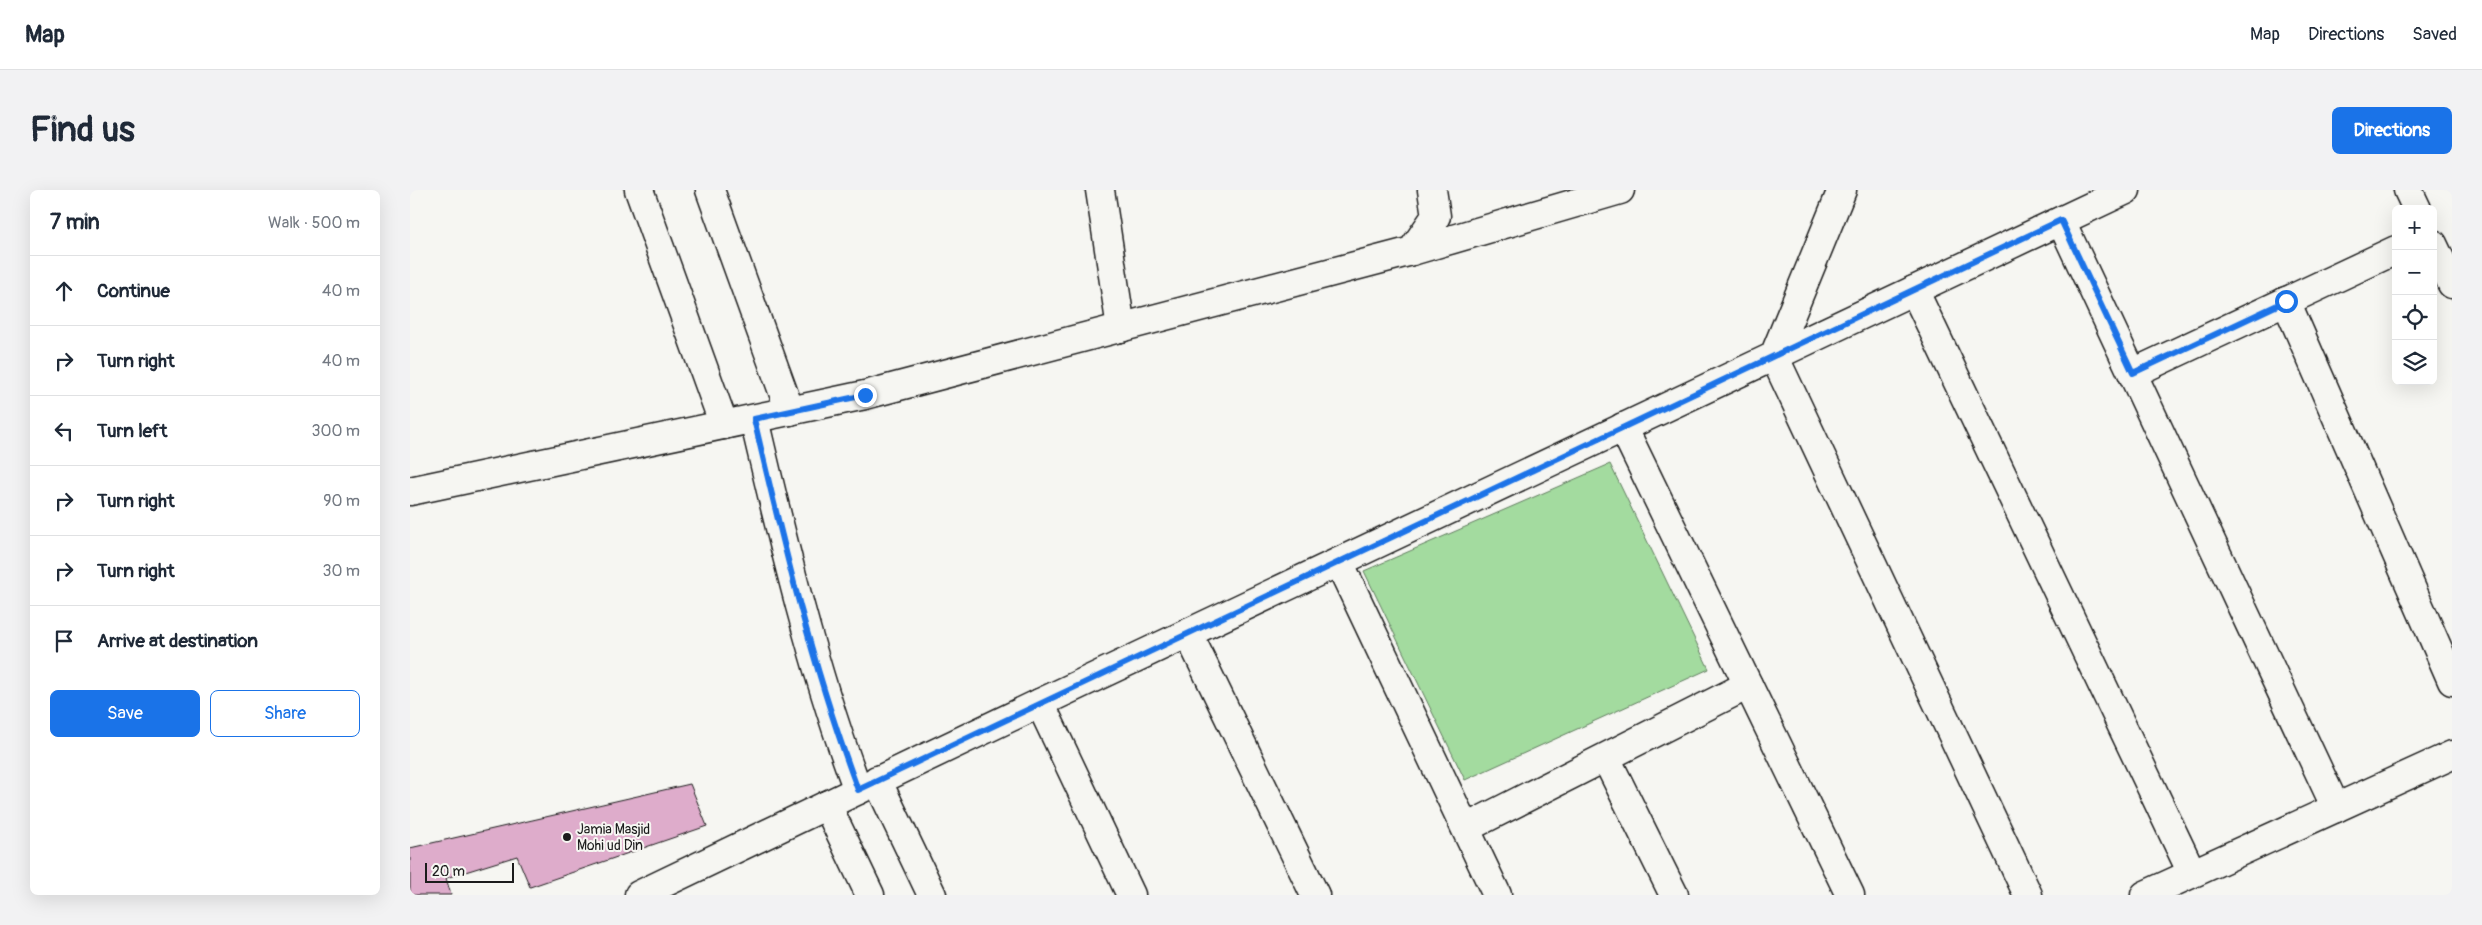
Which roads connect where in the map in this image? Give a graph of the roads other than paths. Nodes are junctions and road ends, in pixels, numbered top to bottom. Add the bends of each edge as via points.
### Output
1 (639, 190) edge
2 (710, 190) edge
3 (1100, 190) edge
4 (1432, 190) edge
5 (1620, 190) edge
6 (1842, 190) edge
7 (2126, 190) edge
8 (2408, 190) edge
9 (1574, 198) edge
10 (2415, 205) edge
11 (2061, 220) junction
12 (2436, 250) edge
13 (1412, 252) junction
14 (2392, 252) edge
15 (2452, 284) edge
16 (1914, 290) junction
17 (2286, 301) junction
18 (1121, 328) junction
19 (1774, 356) junction
20 (2133, 373) junction
21 (790, 411) junction
22 (754, 419) junction
23 (724, 425) junction
24 (1623, 427) junction
25 (410, 491) edge
26 (1340, 562) junction
27 (1188, 633) junction
28 (2452, 681) edge
29 (1748, 685) junction
30 (1040, 702) junction
31 (2452, 755) edge
32 (1606, 758) junction
33 (867, 785) junction
34 (828, 806) junction
35 (2336, 808) junction
36 (1466, 828) junction
37 (2192, 873) junction
38 (639, 895) edge
39 (870, 895) edge
40 (932, 895) edge
41 (1131, 895) edge
42 (1315, 895) edge
43 (1497, 895) edge
44 (1674, 895) edge
45 (1850, 895) edge
46 (2028, 895) edge
47 (2145, 895) edge

1 - 23 street
2 - 21 street
3 - 18 street
4 - 13 street via 1436,216
5 - 9 street
6 - 19 street
7 - 11 street
8 - 10 street
9 - 13 street
11 - 16 street
11 - 20 street
12 - 15 street
13 - 18 street
14 - 17 street
16 - 19 street
16 - 37 street
17 - 20 street
17 - 28 street
18 - 21 street via 865,395
19 - 24 street
19 - 46 street
20 - 35 street
21 - 22 street
22 - 23 street
22 - 33 street via 780,532 836,733
23 - 25 street
24 - 26 street
24 - 29 street
26 - 27 street
26 - 36 street
27 - 30 street
27 - 42 street
29 - 32 street
29 - 45 street
30 - 33 street
30 - 41 street
31 - 35 street
32 - 36 street
32 - 44 street
33 - 34 street
33 - 40 street
34 - 38 street
34 - 39 street
35 - 37 street
36 - 43 street
37 - 47 street

